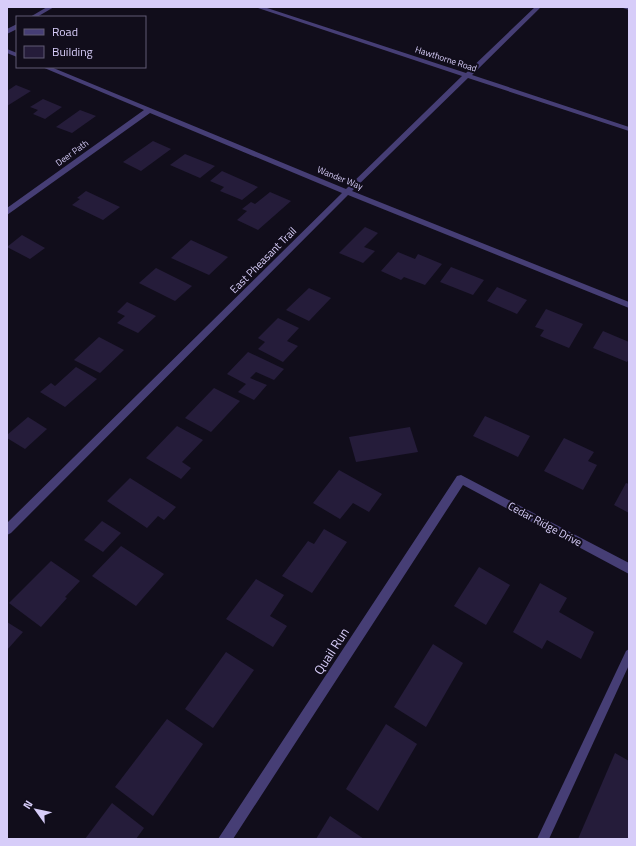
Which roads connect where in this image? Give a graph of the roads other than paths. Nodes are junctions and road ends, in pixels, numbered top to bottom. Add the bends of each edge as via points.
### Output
1 (51, 7) edge
2 (258, 7) edge
3 (538, 7) edge
4 (625, 7) edge
5 (629, 8) edge
6 (35, 16) edge
7 (16, 27) edge
8 (7, 32) edge
9 (47, 68) edge
10 (468, 76) junction
11 (149, 110) junction
12 (629, 128) edge
13 (347, 192) junction
14 (7, 212) edge
15 (629, 305) edge
16 (461, 479) joint
17 (7, 530) edge
18 (629, 569) edge
19 (629, 654) edge
20 (225, 839) edge
21 (543, 839) edge

1 - 6 street
2 - 10 street, Hawthorne Road
3 - 10 street, East Pheasant Trail
4 - 5 street
7 - 8 street
9 - 11 street, Wander Way
10 - 12 street, Hawthorne Road
10 - 13 street, East Pheasant Trail
11 - 13 street, Wander Way
11 - 14 street, Deer Path
13 - 15 street, Wander Way
13 - 17 street, East Pheasant Trail
16 - 18 street, Cedar Ridge Drive
16 - 20 street, Quail Run
19 - 21 lane

